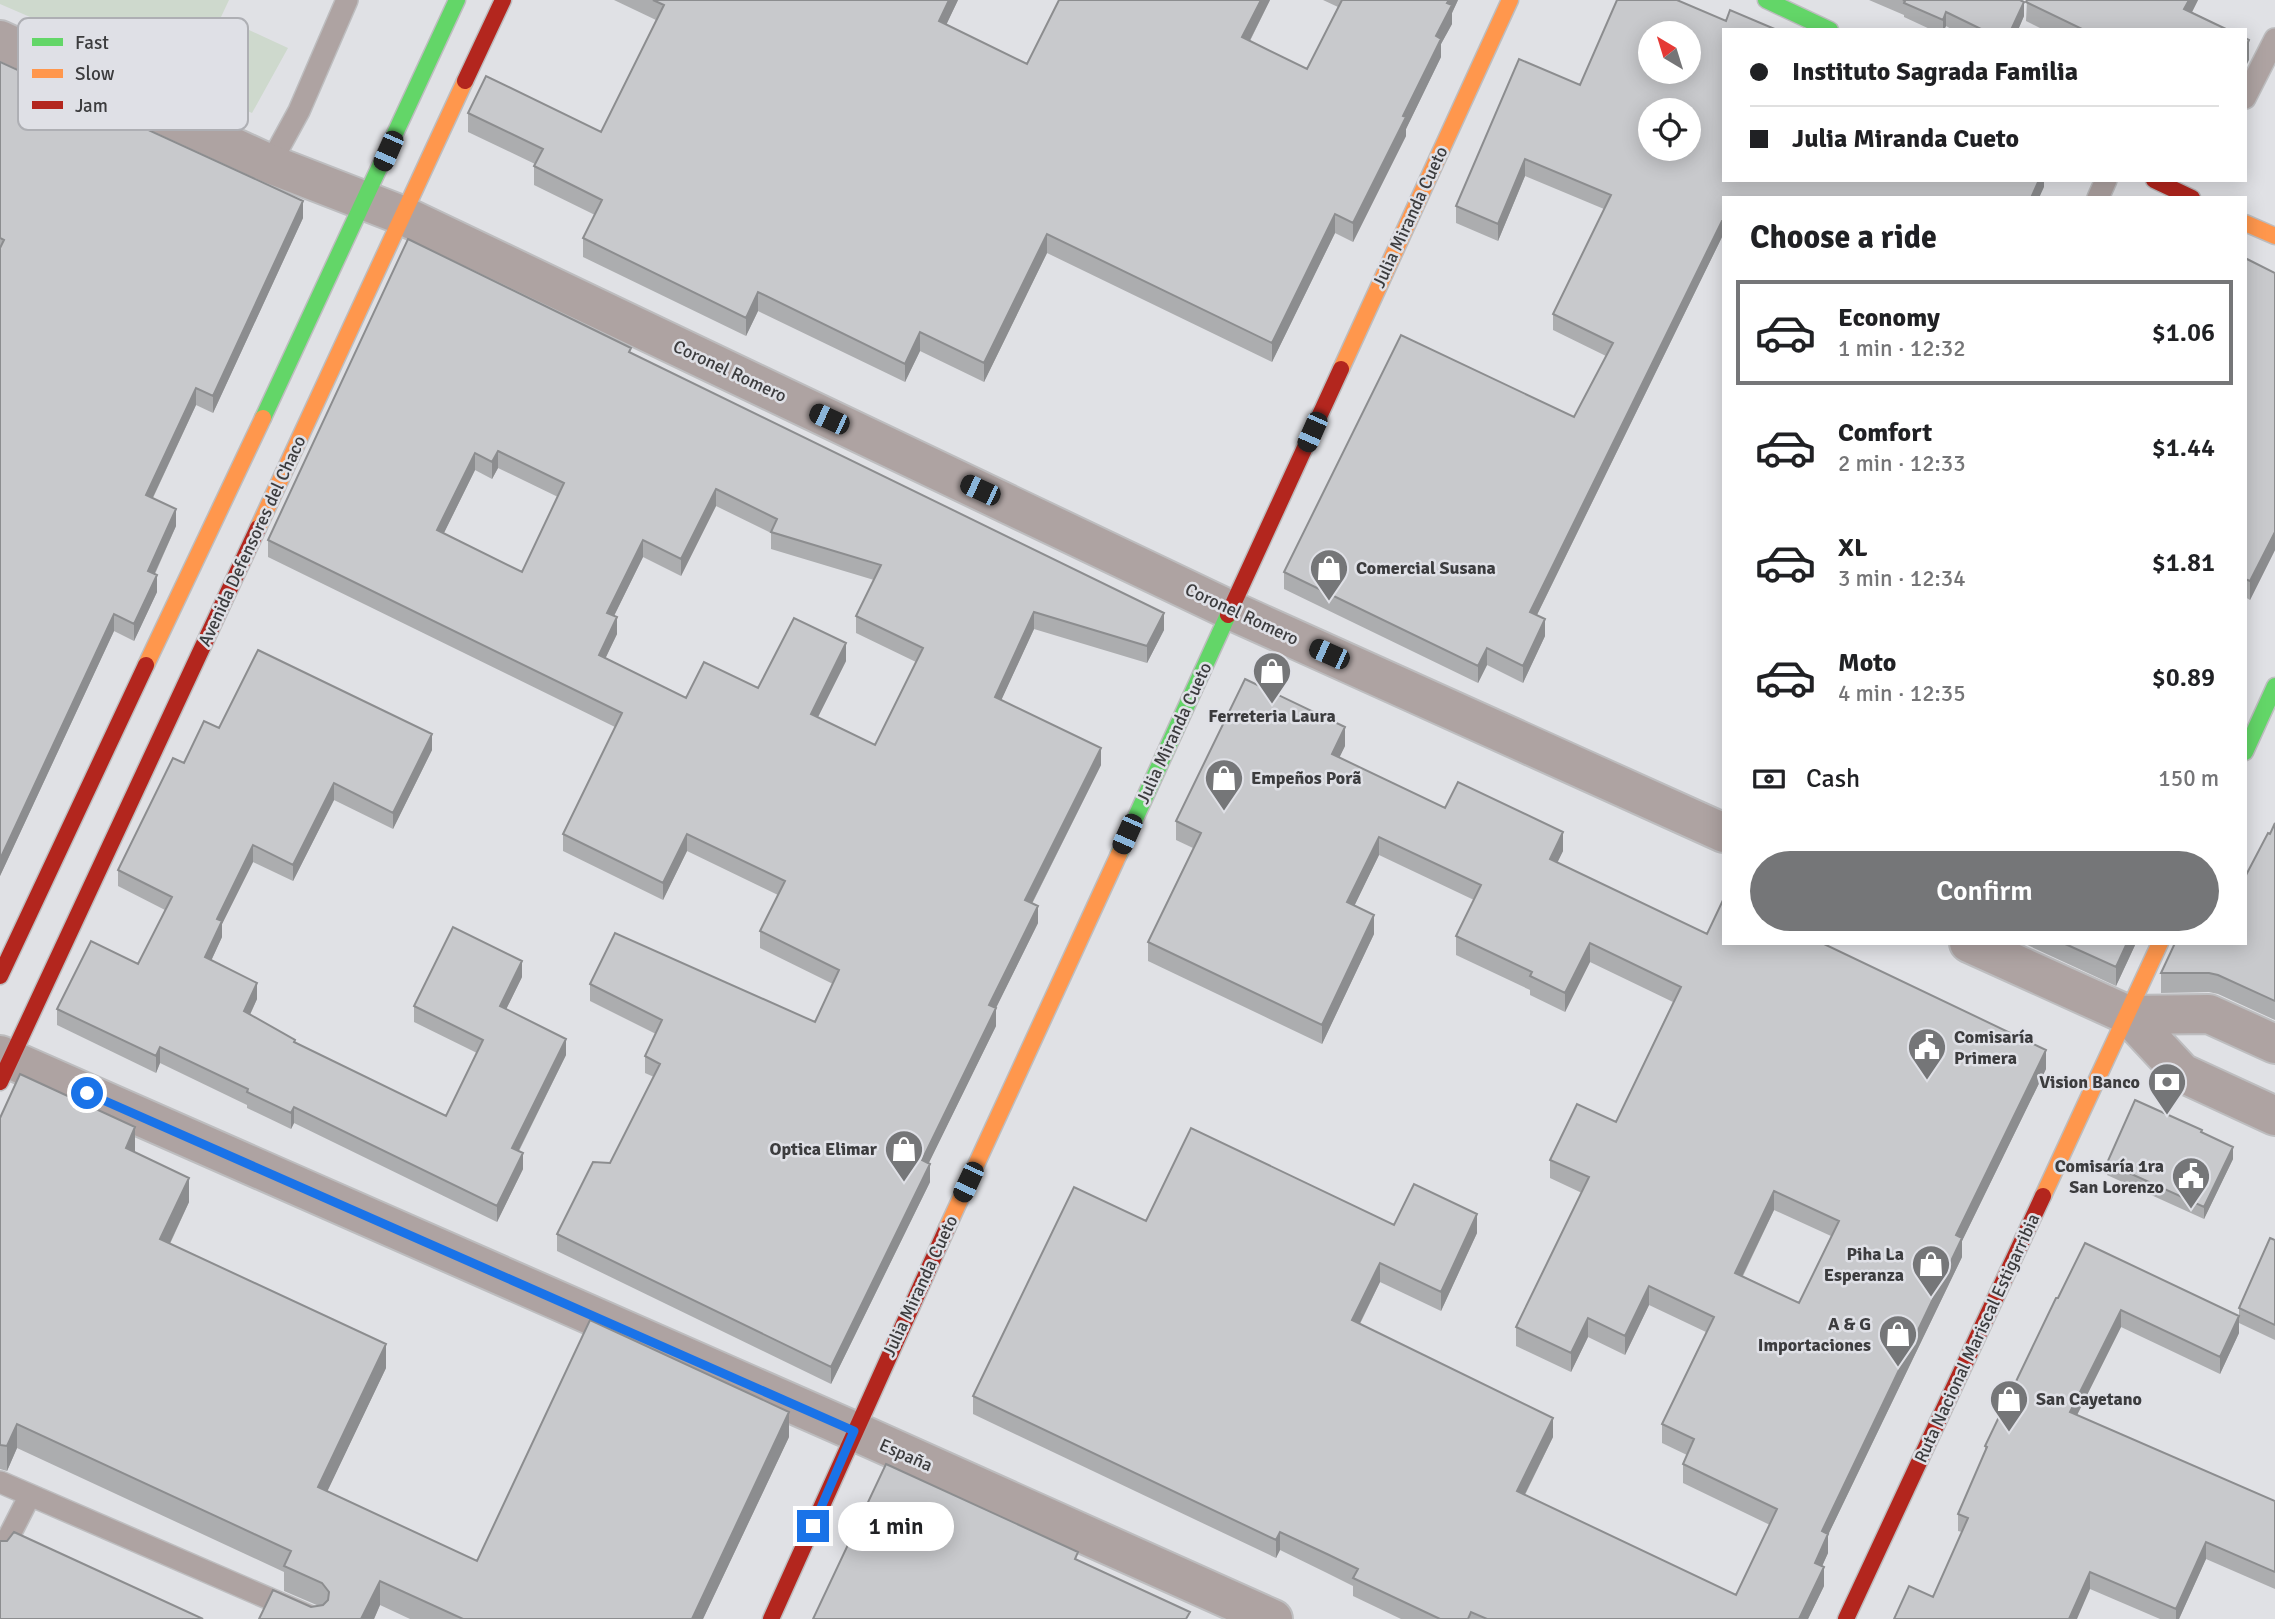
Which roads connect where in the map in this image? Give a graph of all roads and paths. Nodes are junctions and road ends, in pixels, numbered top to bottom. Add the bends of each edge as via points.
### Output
1 (347, 0) edge
2 (457, 0) edge
3 (503, 0) edge
4 (1510, 0) edge
5 (1766, 0) edge
6 (1826, 28) edge
7 (2275, 39) edge
8 (0, 40) edge
9 (18, 48) edge
10 (2247, 94) edge
11 (196, 130) edge
12 (270, 164) junction
13 (2158, 182) edge
14 (2188, 196) edge
15 (365, 201) junction
16 (404, 216) junction
17 (2247, 224) edge
18 (2275, 236) edge
19 (1230, 610) junction
20 (2275, 686) edge
21 (2247, 748) edge
22 (1722, 831) edge
23 (1973, 945) edge
24 (2159, 945) edge
25 (0, 976) edge
26 (2128, 1015) junction
27 (2275, 1044) edge
28 (4, 1065) edge
29 (2275, 1116) edge
30 (854, 1431) junction
31 (0, 1482) edge
32 (30, 1495) junction
33 (0, 1554) edge
34 (316, 1619) edge
35 (771, 1619) edge
36 (1273, 1619) edge
37 (1846, 1619) edge

1 - 12 lane via 299,111
2 - 15 main road
3 - 16 main road, Avenida Defensores del Chaco
4 - 19 main road, Julia Miranda Cueto
5 - 6 main road
7 - 10 lane
8 - 9 street, Coronel Romero
11 - 12 street, Coronel Romero
12 - 15 street, Coronel Romero
13 - 14 main road
15 - 16 street, Coronel Romero
15 - 25 main road
16 - 19 street, Coronel Romero
16 - 28 main road, Avenida Defensores del Chaco
17 - 18 main road
19 - 22 street, Coronel Romero
19 - 30 main road, Julia Miranda Cueto
20 - 21 main road
23 - 26 street
24 - 26 main road, Ruta Nacional Mariscal Estigarribia
26 - 27 street via 2209,1014
26 - 29 street via 2182,1073
26 - 37 main road, Ruta Nacional Mariscal Estigarribia
28 - 30 street, España
30 - 35 main road, Julia Miranda Cueto
30 - 36 street, España
31 - 32 lane
32 - 33 lane
32 - 34 lane

